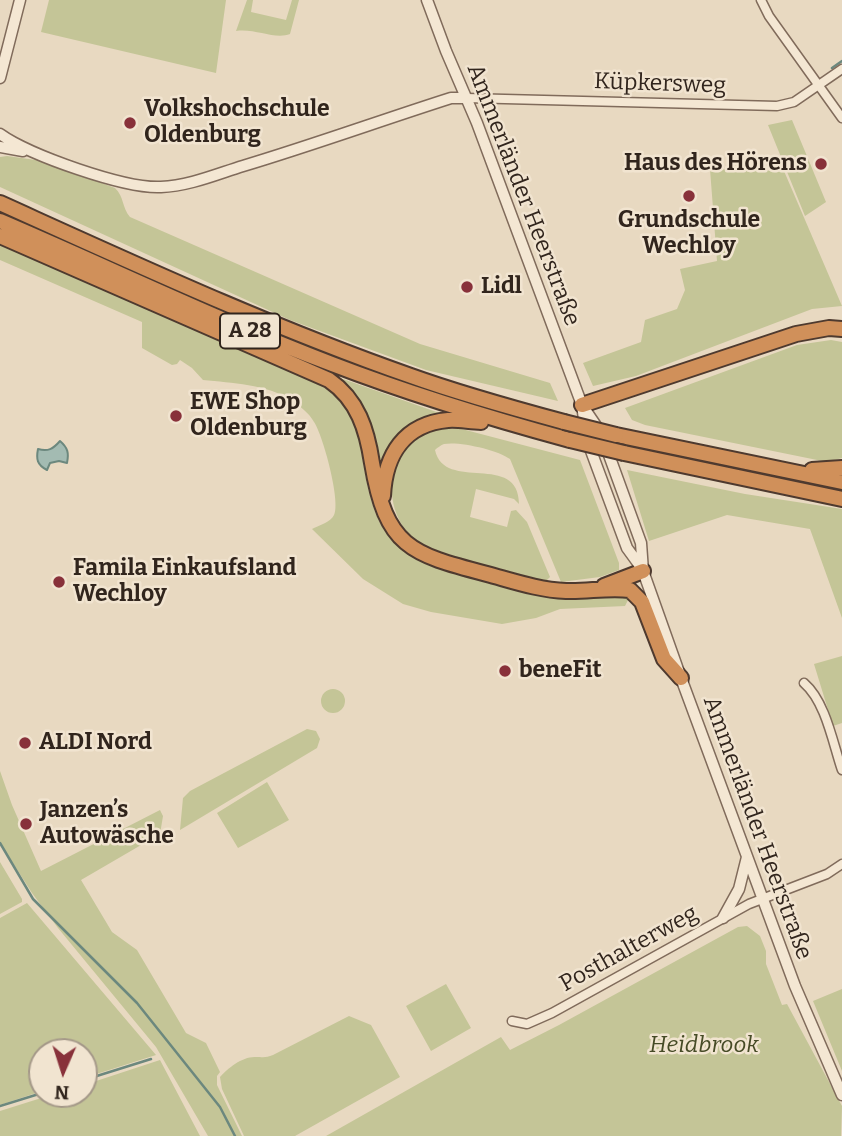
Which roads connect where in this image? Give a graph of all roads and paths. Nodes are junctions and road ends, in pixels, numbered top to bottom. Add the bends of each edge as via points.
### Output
1 (20, 0) edge
2 (427, 0) edge
3 (761, 0) edge
4 (842, 69) edge
5 (0, 78) edge
6 (819, 85) junction
7 (466, 98) junction
8 (842, 118) edge
9 (0, 134) edge
10 (0, 147) edge
11 (31, 152) junction
12 (0, 203) edge
13 (0, 220) edge
14 (0, 236) edge
15 (842, 329) edge
16 (582, 405) junction
17 (507, 423) junction
18 (842, 468) edge
19 (777, 469) junction
20 (842, 482) edge
21 (842, 499) edge
22 (381, 500) junction
23 (643, 571) junction
24 (596, 589) junction
25 (681, 678) junction
26 (804, 683) dead end
27 (842, 770) edge
28 (747, 856) junction
29 (842, 864) edge
30 (763, 898) junction
31 (723, 918) junction
32 (512, 1021) dead end
33 (842, 1095) edge

1 - 5 street
2 - 7 street, Ammerländer Heerstraße
3 - 6 street
4 - 6 street, Küpkersweg
6 - 7 street, Küpkersweg via 794,102 777,106
6 - 8 street
7 - 11 street via 452,98 171,187 129,184
7 - 16 street, Ammerländer Heerstraße
9 - 11 street
10 - 11 street
12 - 19 highway, A 28, bridge via 248,313 469,396 617,435
13 - 17 highway, A 28 via 331,364
14 - 22 highway via 335,384 361,418
15 - 16 highway via 796,334
16 - 23 street, Ammerländer Heerstraße via 587,440 627,548
16 - 23 street, Ammerländer Heerstraße via 601,433 640,543
17 - 21 highway, A 28, bridge
17 - 22 highway via 449,420 412,432 389,462
18 - 19 highway
19 - 20 highway, A 28
22 - 24 highway via 394,532 428,558 533,586
23 - 24 highway
23 - 25 street, Ammerländer Heerstraße
24 - 25 highway via 630,590 636,595 664,659
25 - 28 street, Ammerländer Heerstraße
26 - 27 street via 821,706
28 - 30 street, Ammerländer Heerstraße
28 - 31 street via 739,889
29 - 30 street, Posthalterweg
30 - 31 street, Posthalterweg
30 - 33 street, Ammerländer Heerstraße
31 - 32 street, Posthalterweg via 552,1013 527,1024

